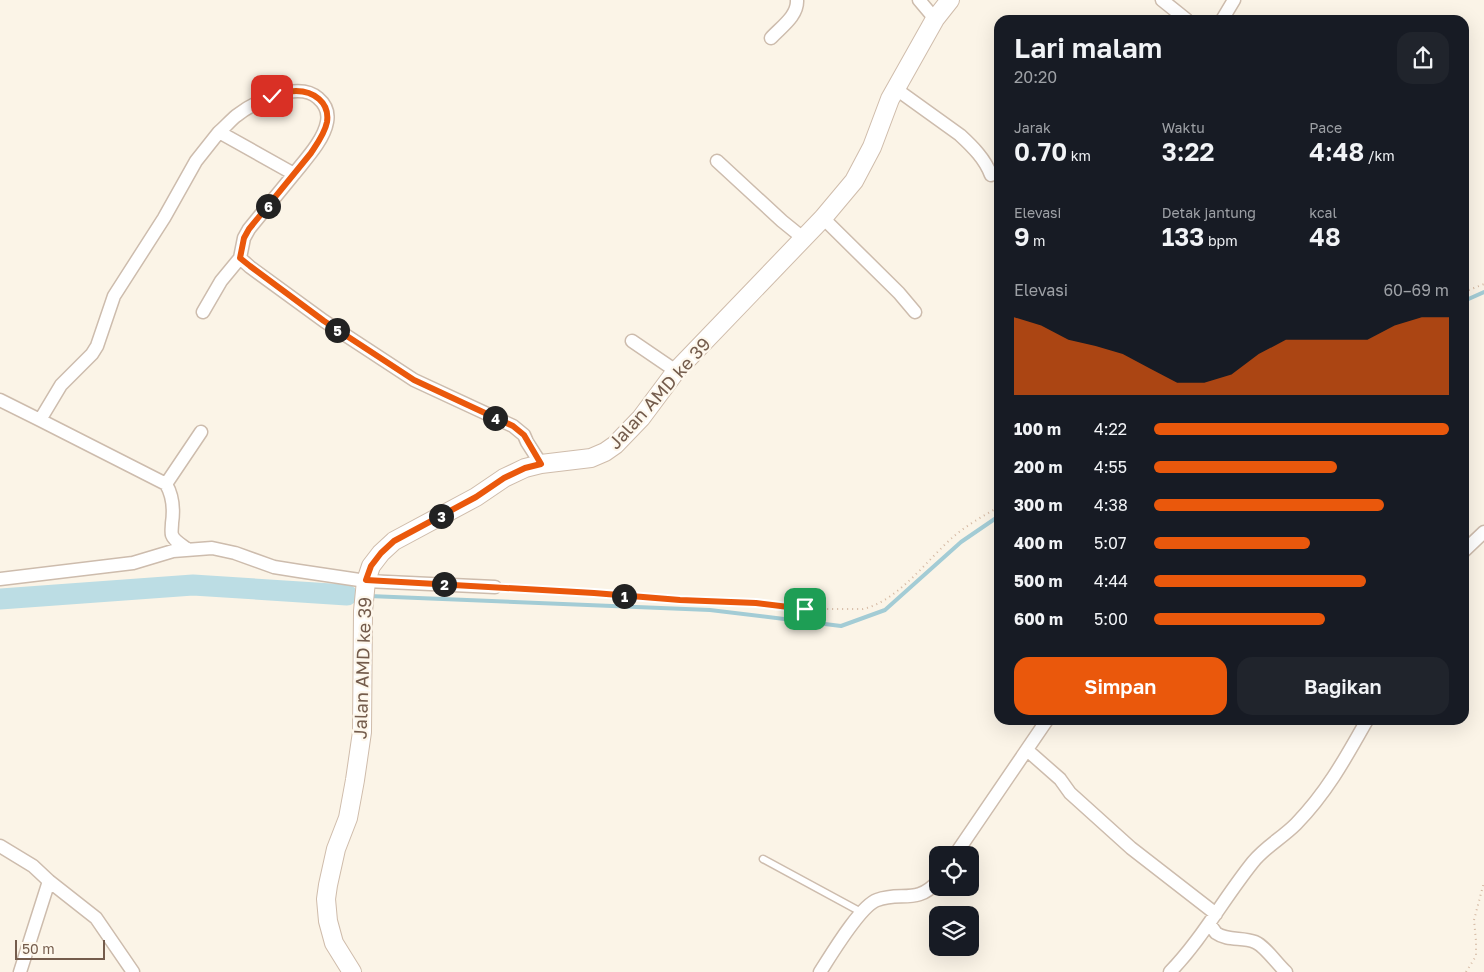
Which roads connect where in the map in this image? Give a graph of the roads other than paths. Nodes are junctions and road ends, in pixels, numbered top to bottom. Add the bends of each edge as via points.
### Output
1 (797, 0) edge
2 (919, 0) edge
3 (950, 0) edge
4 (1162, 0) edge
5 (1234, 0) edge
6 (1181, 15) edge
7 (1225, 15) edge
8 (935, 19) junction
9 (771, 38) dead end
10 (896, 89) junction
11 (219, 132) junction
12 (717, 161) dead end
13 (294, 174) junction
14 (991, 176) dead end
15 (823, 218) junction
16 (803, 238) junction
17 (240, 258) junction
18 (203, 312) dead end
19 (915, 312) dead end
20 (632, 340) dead end
21 (676, 371) junction
22 (0, 400) edge
23 (40, 420) junction
24 (201, 432) dead end
25 (541, 464) junction
26 (166, 484) junction
27 (1484, 532) edge
28 (1469, 546) edge
29 (187, 549) junction
30 (0, 579) edge
31 (366, 580) junction
32 (496, 588) road end
33 (1044, 725) edge
34 (1364, 725) edge
35 (1027, 750) junction
36 (0, 846) edge
37 (961, 846) edge
38 (763, 859) dead end
39 (49, 881) junction
40 (929, 889) edge
41 (861, 912) junction
42 (1212, 919) junction
43 (20, 972) edge
44 (133, 972) edge
45 (352, 972) edge
46 (820, 972) edge
47 (1170, 972) edge
48 (1286, 972) edge

1 - 9 street via 791,17
2 - 8 street
3 - 8 street, Jalan AMD ke 39
4 - 6 street
5 - 7 street
8 - 10 street, Jalan AMD ke 39
10 - 14 street via 965,139 987,164
10 - 15 street, Jalan AMD ke 39 via 860,171
11 - 13 street
11 - 13 street via 237,115 272,96 294,91 315,95 327,110 327,123 320,140
11 - 23 street via 196,161 114,296 102,336 92,354 61,385
12 - 16 street
13 - 17 street via 249,229
15 - 16 street, Jalan AMD ke 39
15 - 19 street via 900,293
16 - 21 street, Jalan AMD ke 39
17 - 18 street via 221,281
17 - 25 street via 324,321 414,380 513,426 524,435
20 - 21 street
21 - 25 street, Jalan AMD ke 39 via 616,445 591,458
22 - 23 street
23 - 26 street
24 - 26 street
25 - 31 street, Jalan AMD ke 39 via 504,478 476,497 394,541 371,566
26 - 29 street via 172,499 171,534
27 - 28 street
29 - 30 street via 133,563
29 - 31 street via 221,549 274,568
31 - 32 street
31 - 45 street, Jalan AMD ke 39 via 362,732 348,818 336,849 326,899 334,942
33 - 35 street
34 - 42 street via 1327,788 1296,824 1256,858
35 - 37 street
35 - 42 street via 1060,779 1070,793
36 - 39 street via 34,866
38 - 41 lane
39 - 43 street
39 - 44 street via 96,918
40 - 41 street via 923,894 876,900
41 - 46 street
42 - 47 street
42 - 48 street via 1216,932 1226,937 1254,941

